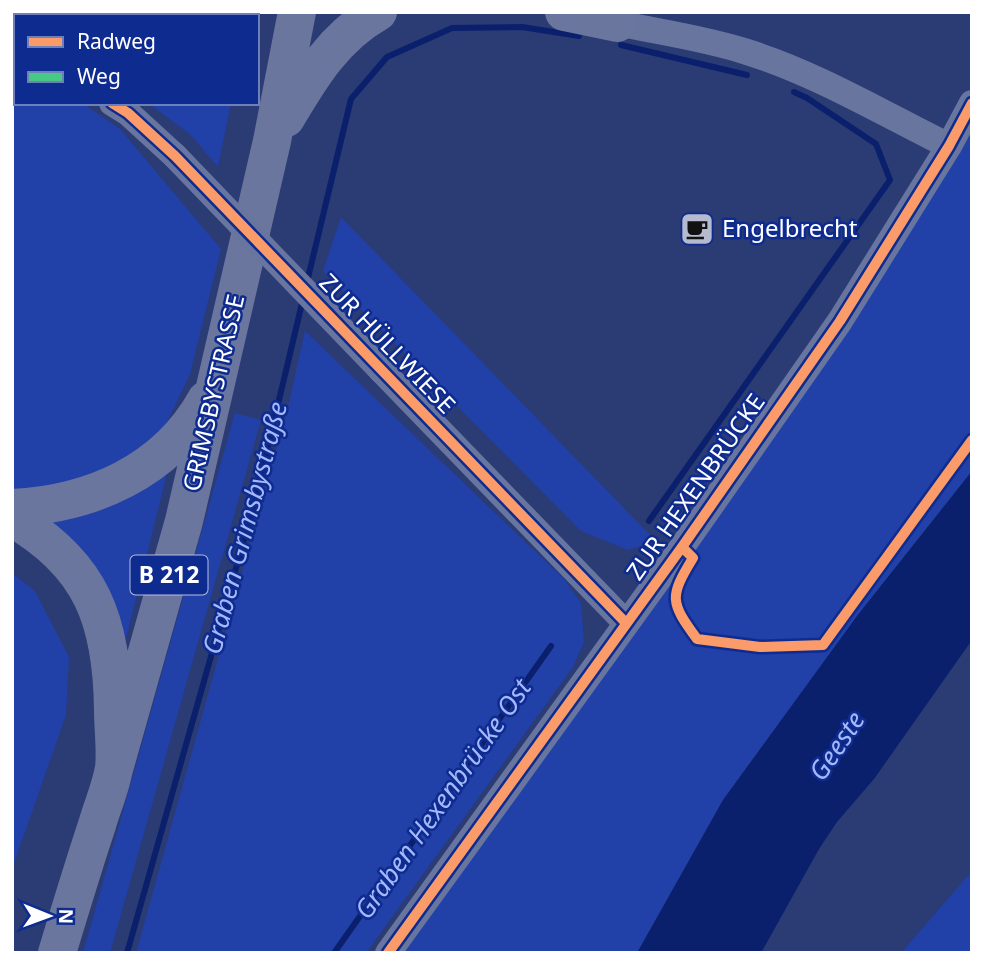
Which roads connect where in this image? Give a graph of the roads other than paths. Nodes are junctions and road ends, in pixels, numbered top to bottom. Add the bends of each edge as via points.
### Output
1 (297, 12) edge
2 (378, 12) edge
3 (564, 12) edge
4 (617, 23) joint
5 (972, 103) edge
6 (115, 105) edge
7 (272, 141) junction
8 (949, 146) junction
9 (217, 380) junction
10 (12, 508) edge
11 (12, 518) edge
12 (625, 622) junction
13 (114, 769) junction
14 (57, 953) edge
15 (388, 953) edge

1 - 7 highway, GRIMSBYSTRASSE / B 212
2 - 7 highway via 335,44 318,64
3 - 4 highway
4 - 8 street via 710,42 771,61
5 - 8 street, ZUR HEXENBRÜCKE
6 - 12 street, ZUR HÜLLWIESE, bridge via 175,156
7 - 9 highway, GRIMSBYSTRASSE / B 212
8 - 12 street, ZUR HEXENBRÜCKE via 840,321
9 - 10 highway via 182,433 133,474 75,500
9 - 13 highway, GRIMSBYSTRASSE / B 212 via 184,521
11 - 13 highway via 60,552 95,602 112,662
12 - 15 street, ZUR HEXENBRÜCKE
13 - 14 highway, B 212

